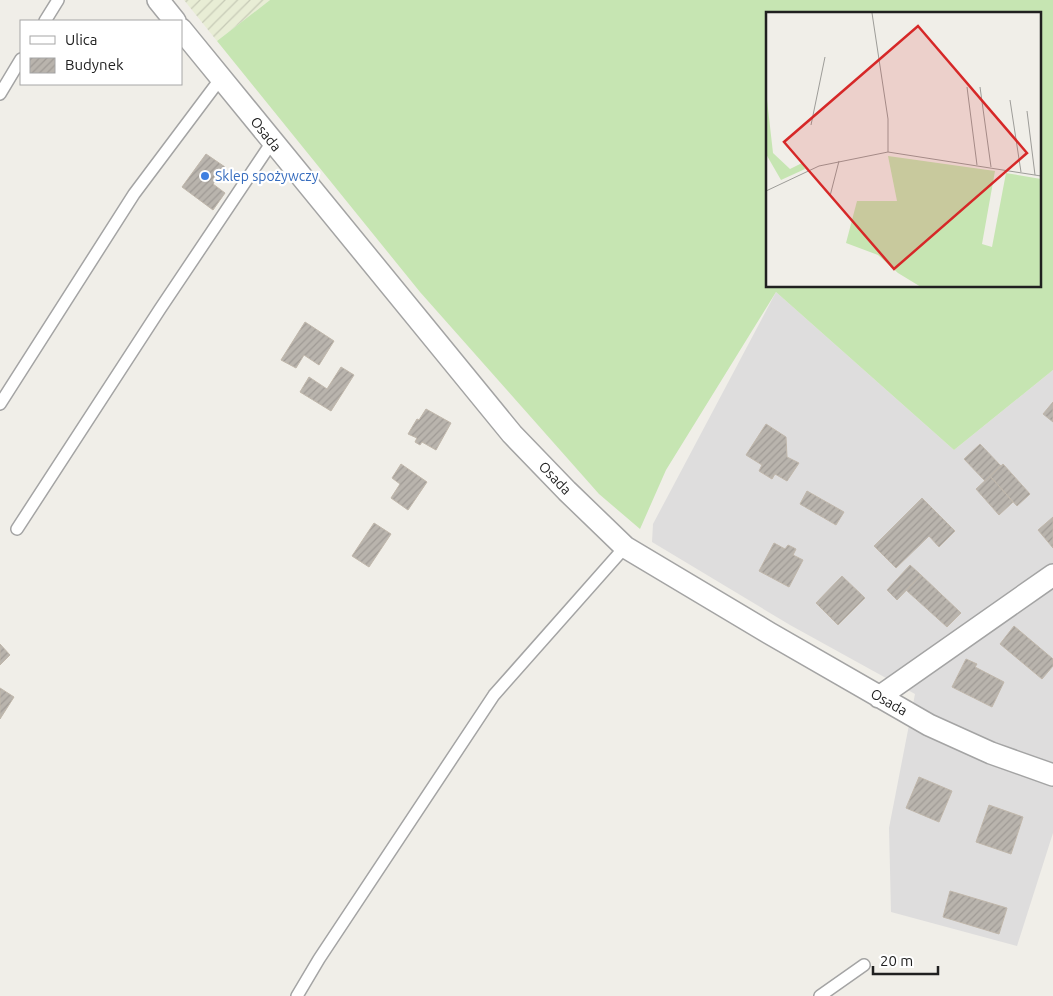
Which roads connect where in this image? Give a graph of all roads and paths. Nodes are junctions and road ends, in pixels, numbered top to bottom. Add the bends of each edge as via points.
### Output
1 (58, 0) edge
2 (158, 0) edge
3 (46, 20) edge
4 (174, 20) edge
5 (182, 30) edge
6 (20, 61) edge
7 (220, 78) junction
8 (0, 94) edge
9 (272, 142) junction
10 (0, 404) edge
11 (17, 529) dead end
12 (625, 547) junction
13 (1053, 575) edge
14 (879, 697) junction
15 (1053, 775) edge
16 (864, 965) dead end
17 (297, 996) edge
18 (820, 996) edge

1 - 3 lane
2 - 4 street
5 - 7 street, Osada
6 - 8 lane
7 - 9 street, Osada
7 - 10 lane via 134,194
9 - 11 lane
9 - 12 street, Osada via 512,434
12 - 14 street, Osada
12 - 17 lane via 494,695
13 - 14 street
14 - 15 street, Osada via 991,754
16 - 18 lane

